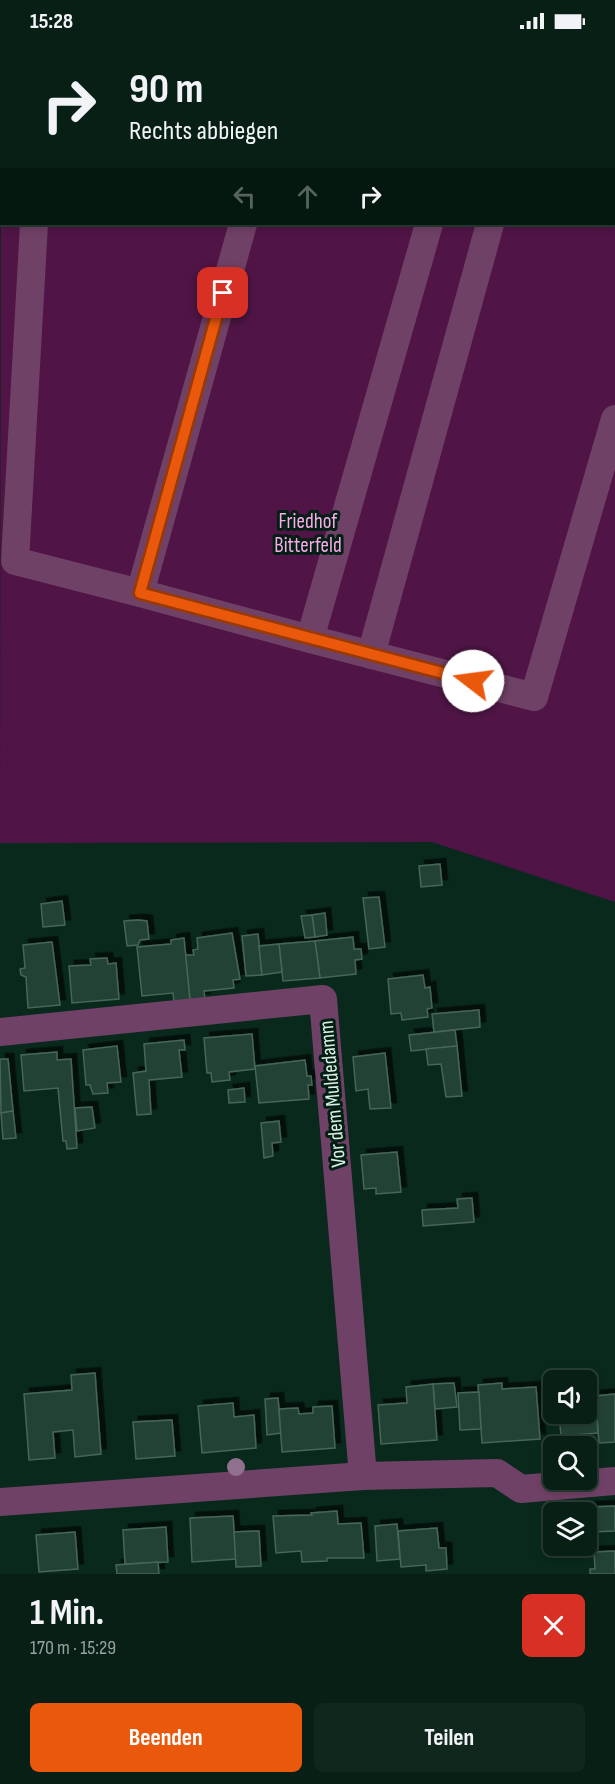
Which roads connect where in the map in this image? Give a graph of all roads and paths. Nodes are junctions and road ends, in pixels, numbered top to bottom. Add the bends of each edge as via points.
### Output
1 (34, 225) edge
2 (243, 225) edge
3 (429, 225) edge
4 (489, 225) edge
5 (615, 419) edge
6 (140, 593) junction
7 (310, 639) junction
8 (371, 655) junction
9 (0, 1032) edge
10 (363, 1476) junction
11 (615, 1481) edge
12 (0, 1502) edge

1 - 6 street via 15,561
2 - 6 street
3 - 7 street
4 - 8 street
5 - 8 street via 534,697
6 - 7 street
7 - 8 street
9 - 10 street, Vor dem Muldedamm via 323,999
10 - 11 street via 497,1473 521,1489
10 - 12 street

